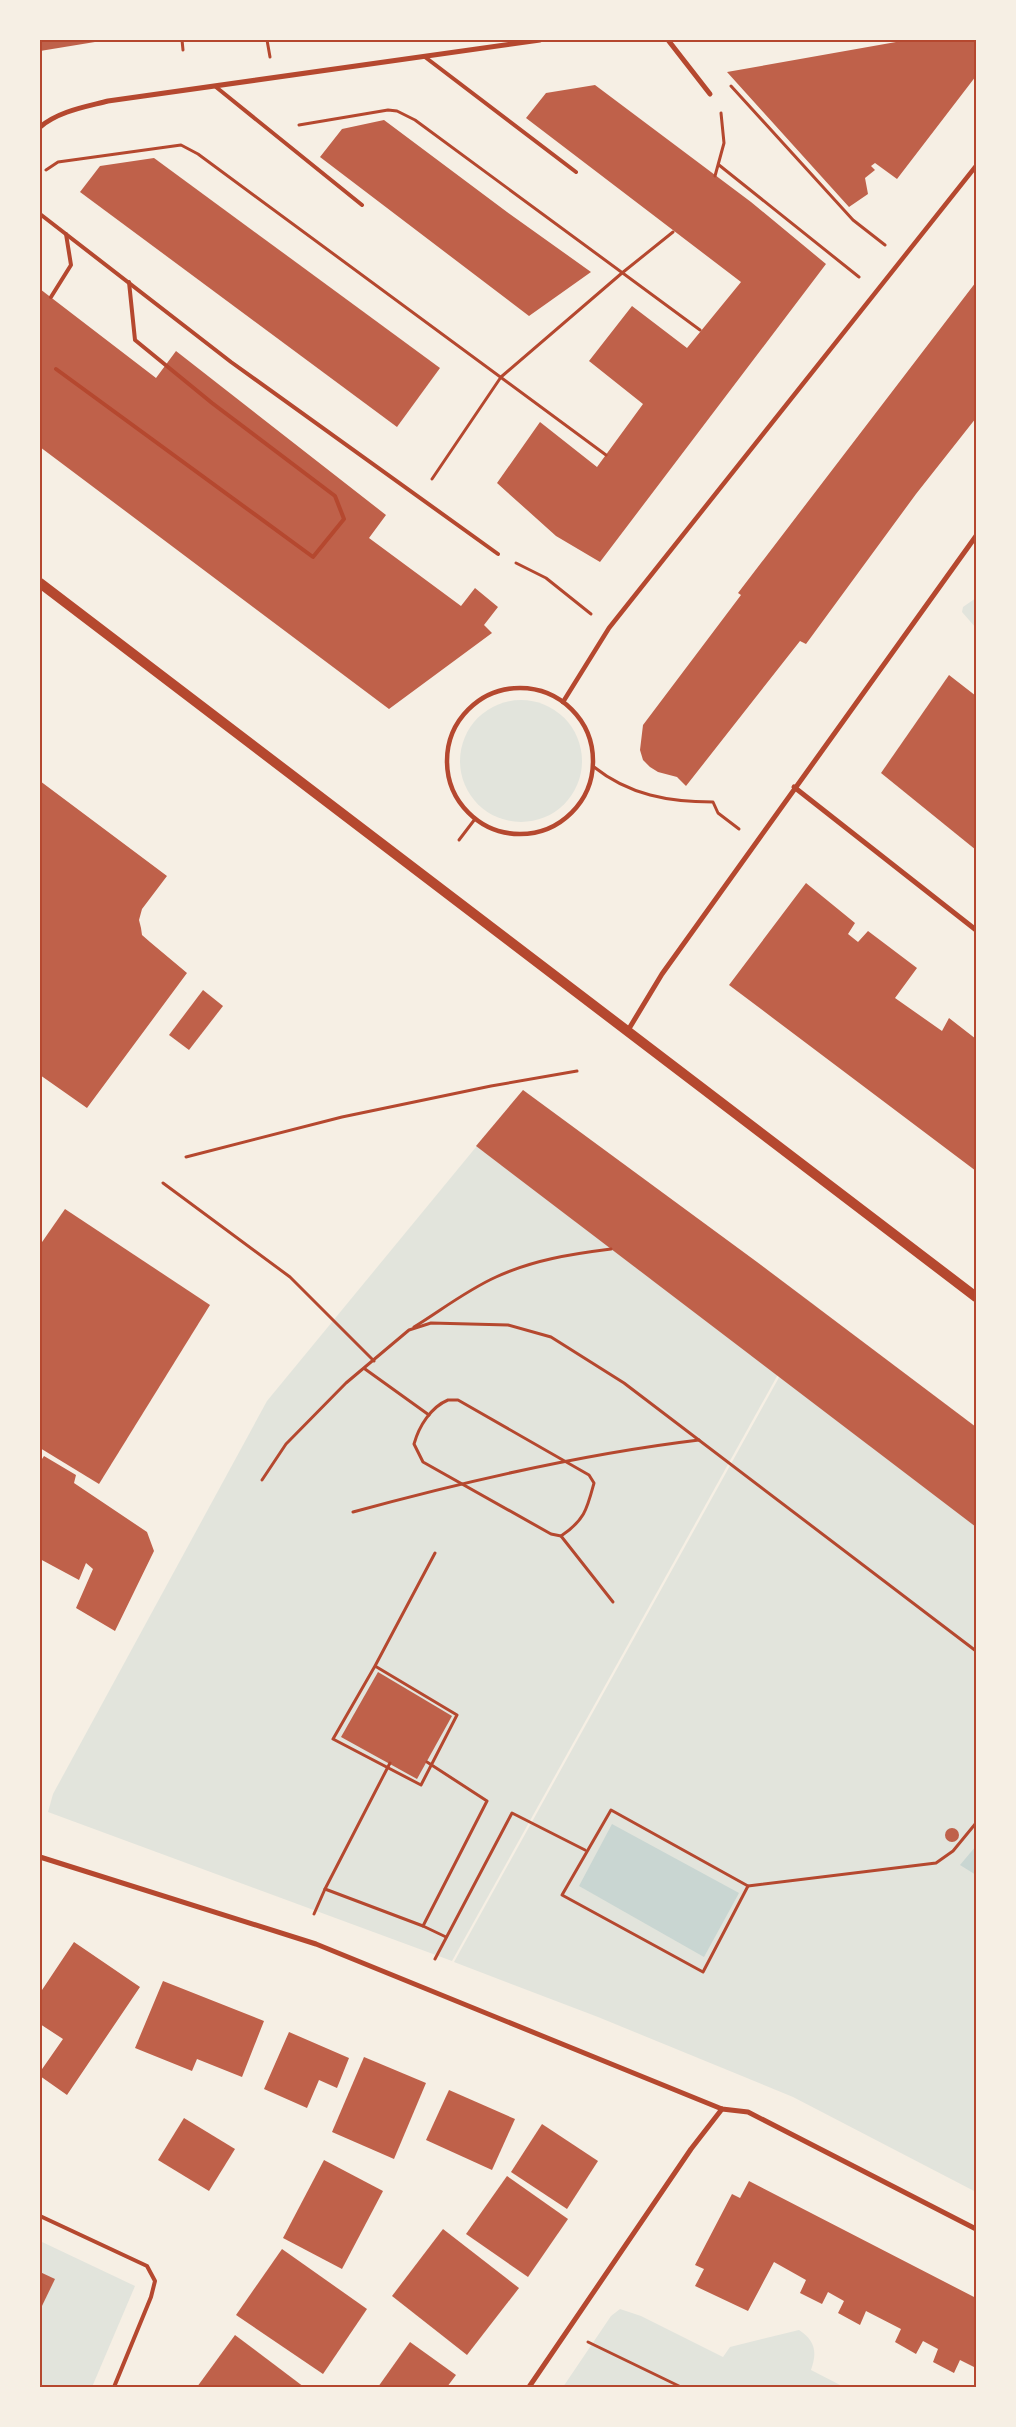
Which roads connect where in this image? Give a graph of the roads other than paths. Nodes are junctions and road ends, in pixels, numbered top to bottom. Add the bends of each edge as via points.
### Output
1 (540, 40) edge
2 (668, 40) edge
3 (425, 57) junction
4 (216, 87) junction
5 (710, 94) road end
6 (40, 127) edge
7 (976, 166) edge
8 (576, 172) dead end
9 (362, 205) dead end
10 (40, 214) edge
11 (66, 234) junction
12 (129, 282) junction
13 (51, 297) dead end
14 (56, 369) dead end
15 (976, 536) edge
16 (498, 554) road end
17 (40, 583) edge
18 (563, 702) junction
19 (794, 788) junction
20 (976, 930) edge
21 (627, 1032) junction
22 (976, 1297) edge
23 (40, 1856) edge
24 (722, 2109) junction
25 (40, 2216) edge
26 (976, 2229) edge
27 (114, 2387) edge
28 (529, 2387) edge

1 - 3 street
2 - 5 street
3 - 4 street
3 - 8 lane
4 - 6 street via 108,101 73,110
4 - 9 lane
7 - 18 street via 609,628
10 - 11 lane
11 - 12 lane
11 - 13 lane via 72,264
12 - 14 lane via 135,340 335,496 344,519 314,557
12 - 16 lane via 231,362
15 - 19 street
17 - 21 main road
18 - 18 street via 542,691 518,688 495,692 474,703 458,720 449,741 446,765 451,788 463,808 482,825 505,834 530,835 554,827 574,812 588,791 594,767 591,742 580,719
19 - 20 street
19 - 21 street via 662,974
21 - 22 main road
23 - 24 street via 316,1944
24 - 26 street via 748,2112
24 - 28 street via 691,2149
25 - 27 lane via 146,2266 154,2281 152,2297

